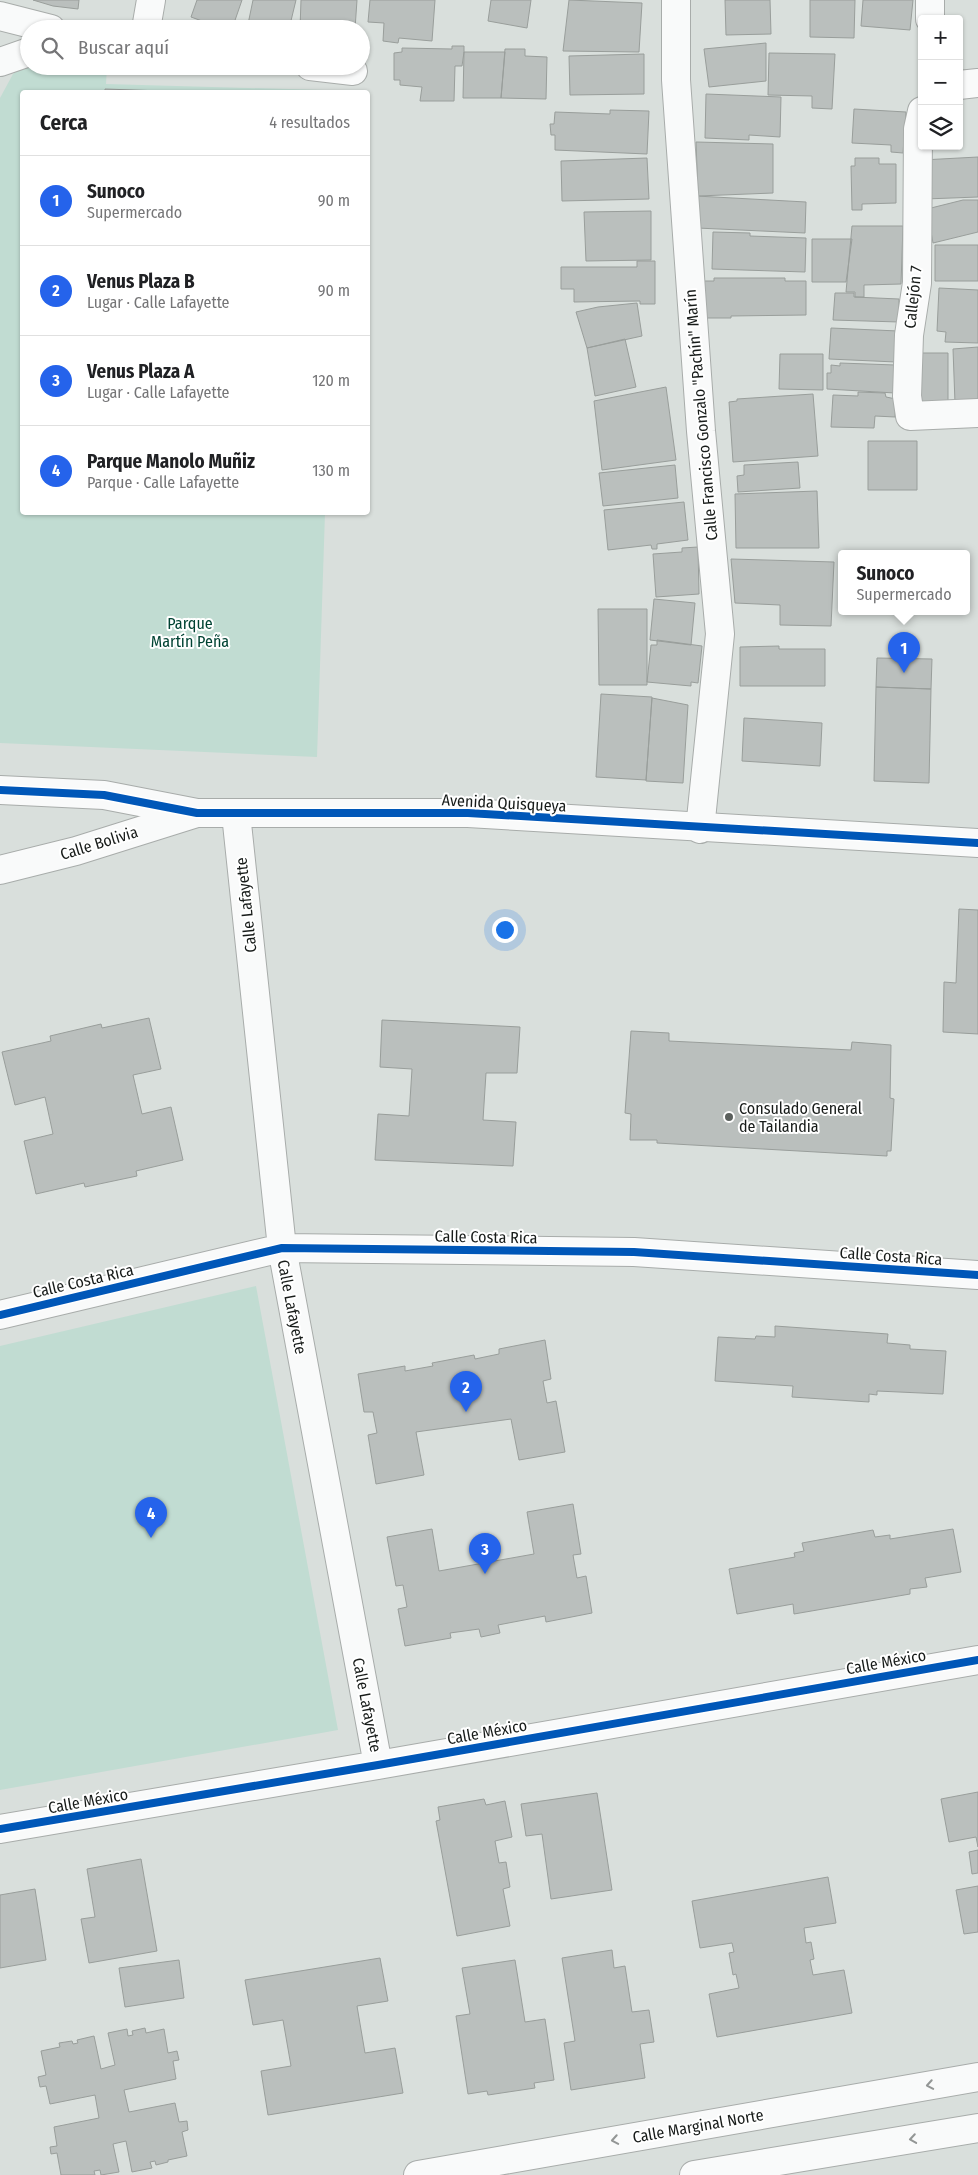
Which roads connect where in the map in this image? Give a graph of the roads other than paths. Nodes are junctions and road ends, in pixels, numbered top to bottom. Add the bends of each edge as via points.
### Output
1 (151, 0) edge
2 (676, 0) edge
3 (930, 0) edge
4 (930, 15) edge
5 (0, 16) edge
6 (20, 20) edge
7 (148, 20) edge
8 (20, 55) edge
9 (0, 62) edge
10 (978, 83) edge
11 (963, 85) edge
12 (918, 129) edge
13 (978, 413) edge
14 (0, 790) edge
15 (197, 813) junction
16 (236, 814) junction
17 (700, 829) junction
18 (978, 843) edge
19 (0, 870) edge
20 (282, 1248) junction
21 (978, 1275) edge
22 (0, 1315) edge
23 (978, 1660) edge
24 (378, 1765) junction
25 (0, 1829) edge
26 (978, 2077) edge
27 (978, 2128) edge
28 (418, 2175) edge
29 (694, 2175) edge

1 - 7 street
2 - 17 street, Calle Francisco Gonzalo "Pachín" Marín via 676,89 701,431 720,634
3 - 4 street
5 - 6 street
8 - 9 street
10 - 11 street
12 - 13 street, Callejón 7 via 917,283 909,334 907,396 910,416
14 - 15 street, Avenida Quisqueya via 104,795
15 - 16 street, Avenida Quisqueya
15 - 19 street, Calle Bolivia via 76,851
16 - 17 street, Avenida Quisqueya via 468,814
16 - 20 street, Calle Lafayette
17 - 18 street, Avenida Quisqueya
20 - 21 street, Calle Costa Rica via 634,1252
20 - 22 street, Calle Costa Rica
20 - 24 street, Calle Lafayette
23 - 24 street, Calle México
24 - 25 street, Calle México
26 -> 28 street, Calle Marginal Norte
27 -> 29 street

